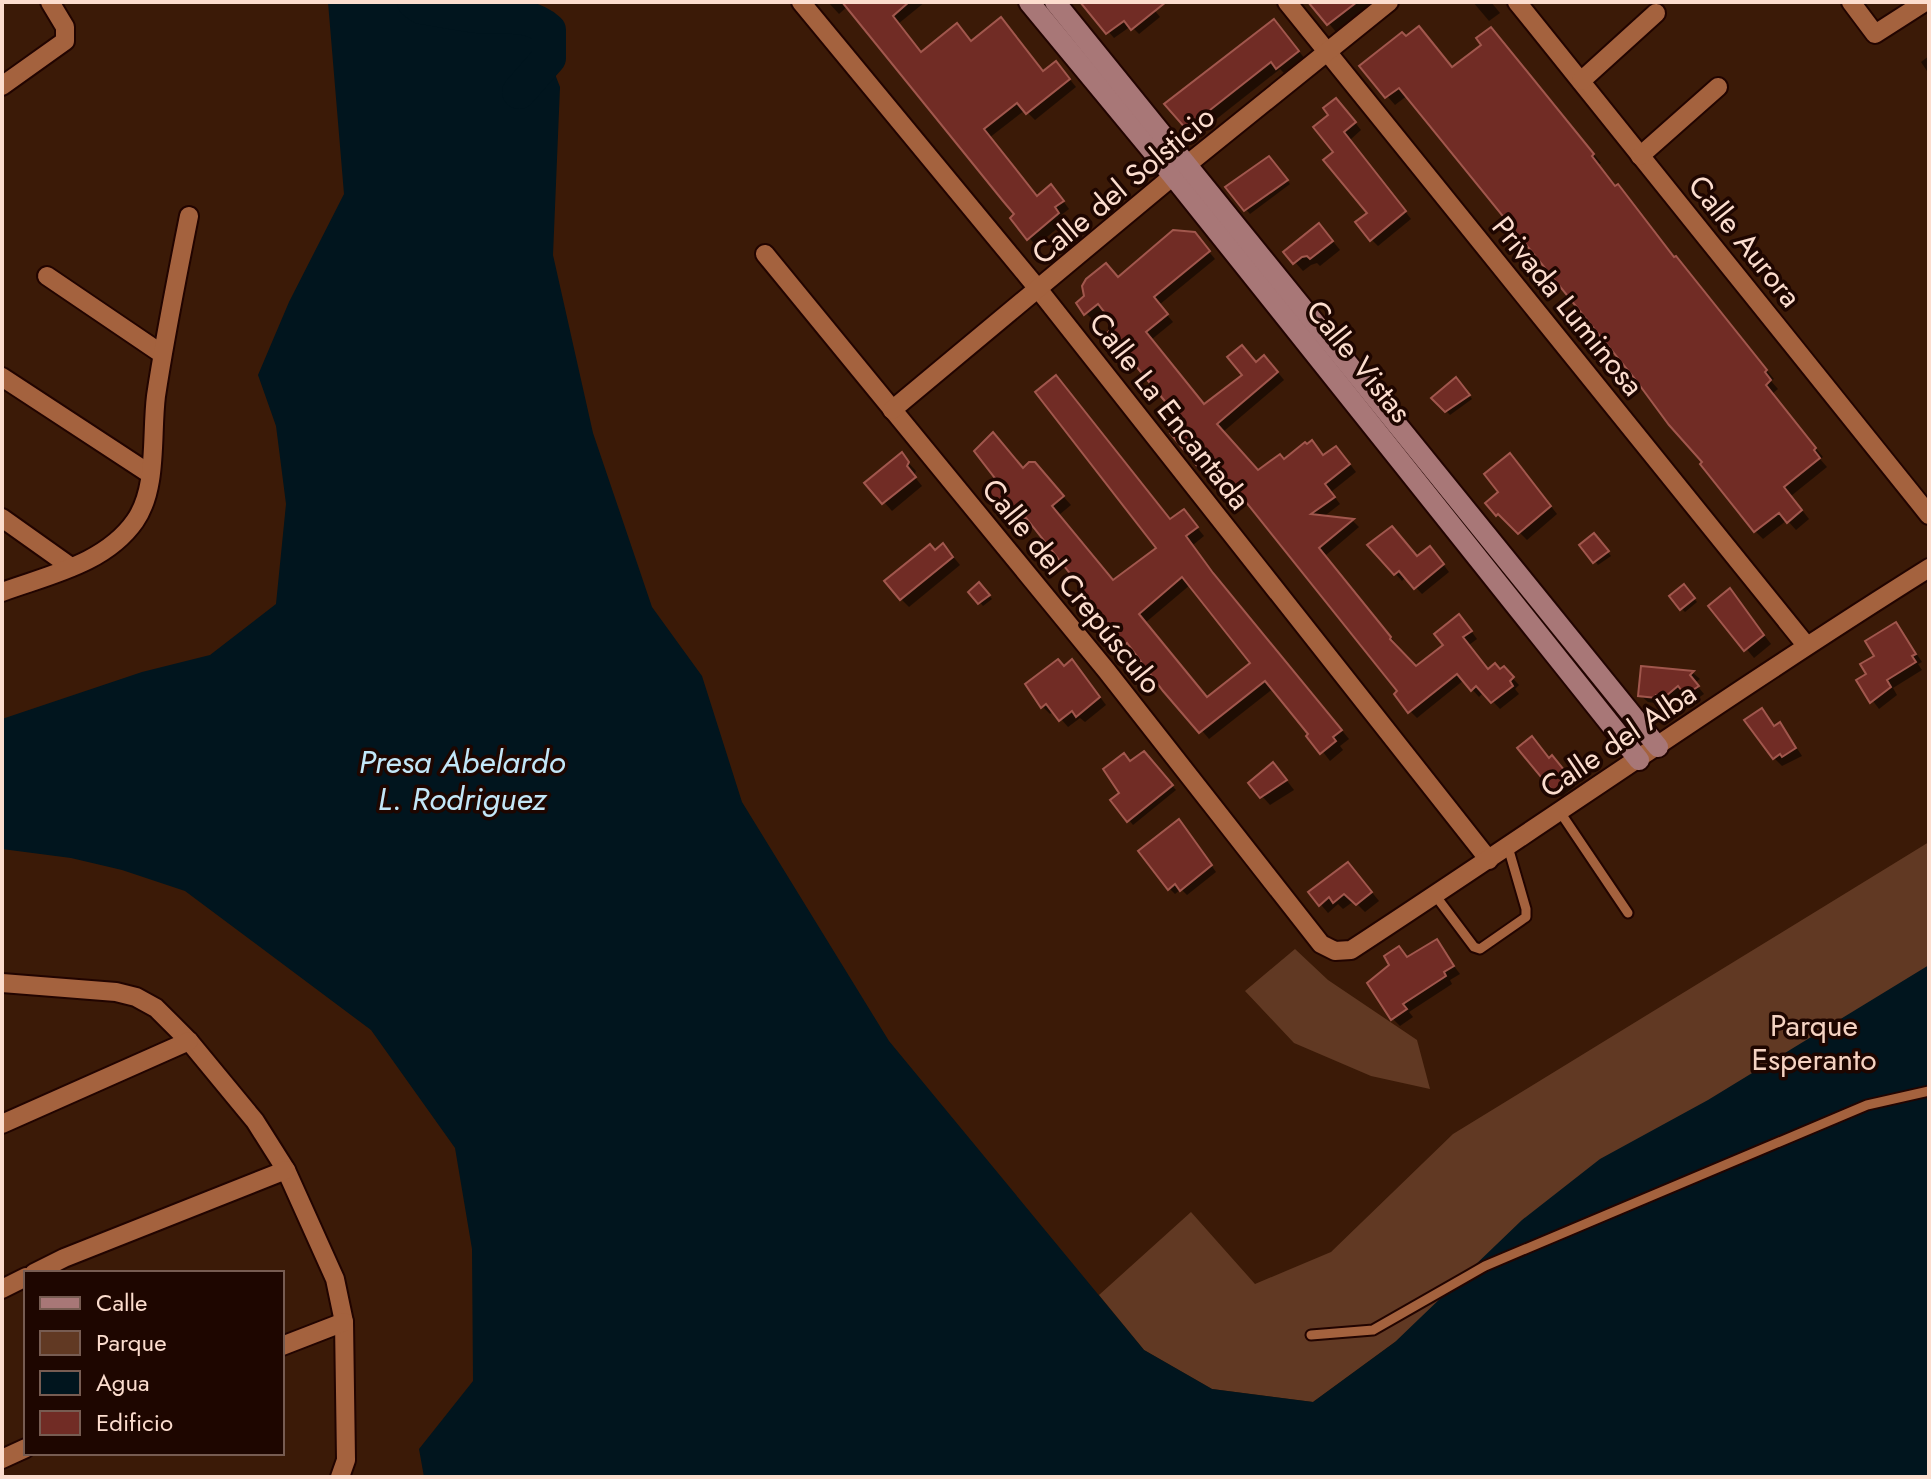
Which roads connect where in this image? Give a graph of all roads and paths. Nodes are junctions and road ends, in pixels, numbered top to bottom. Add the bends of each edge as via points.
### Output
1 (50, 2) edge
2 (801, 2) edge
3 (1287, 2) edge
4 (1389, 2) edge
5 (1851, 2) edge
6 (1925, 2) edge
7 (1521, 4) edge
8 (1044, 5) edge
9 (1656, 13) dead end
10 (1328, 53) junction
11 (1581, 81) junction
12 (2, 86) edge
13 (1718, 87) dead end
14 (1640, 156) junction
15 (1181, 171) junction
16 (189, 216) dead end
17 (765, 254) dead end
18 (47, 276) dead end
19 (1039, 290) junction
20 (162, 354) junction
21 (1341, 370) junction
22 (2, 377) edge
23 (892, 410) junction
24 (150, 474) junction
25 (1929, 515) edge
26 (2, 518) edge
27 (1496, 546) junction
28 (1480, 560) junction
29 (71, 567) junction
30 (1929, 568) edge
31 (2, 592) edge
32 (1806, 645) junction
33 (1658, 747) junction
34 (1639, 760) junction
35 (1560, 812) junction
36 (1508, 847) junction
37 (1489, 860) junction
38 (1435, 895) junction
39 (1628, 913) dead end
40 (1335, 951) joint
41 (2, 983) edge
42 (189, 1041) junction
43 (1929, 1091) edge
44 (2, 1124) edge
45 (286, 1170) junction
46 (38, 1271) edge
47 (24, 1278) edge
48 (2, 1289) edge
49 (344, 1322) junction
50 (1311, 1335) dead end
51 (284, 1345) edge
52 (24, 1449) edge
53 (2, 1459) edge
54 (340, 1477) edge

1 - 12 street via 65,27 65,41
2 - 19 street, Calle La Encantada
3 - 10 street, Privada Luminosa
4 - 10 street, Calle del Solsticio
5 - 6 street via 1875,34
7 - 11 street, Calle Aurora
8 - 15 street, Calle Vistas
9 - 11 street
10 - 15 street, Calle del Solsticio
10 - 32 street, Privada Luminosa
11 - 14 street, Calle Aurora
13 - 14 street
14 - 25 street, Calle Aurora
15 - 19 street, Calle del Solsticio
15 - 21 street, Calle Vistas
16 - 20 street
17 - 23 street, Calle del Crepúsculo
18 - 20 street
19 - 23 street, Calle del Solsticio
19 - 37 street, Calle La Encantada
20 - 24 street
21 - 27 street, Calle Vistas
21 - 28 street, Calle Vistas
22 - 24 street
23 - 40 street, Calle del Crepúsculo via 1321,944
24 - 29 street via 149,492 134,522 97,557
26 - 29 street
27 - 28 street
27 - 33 street, Calle Vistas
28 - 34 street, Calle Vistas
29 - 31 street
30 - 32 street, Calle del Alba
32 - 33 street, Calle del Alba
33 - 34 street, Calle del Alba
34 - 35 street, Calle del Alba
35 - 36 street, Calle del Alba
35 - 39 lane
36 - 37 street, Calle del Alba
36 - 38 lane via 1526,917 1480,949
37 - 38 street, Calle del Alba
38 - 40 street, Calle del Alba via 1351,950
41 - 42 street via 136,997 156,1008
42 - 44 street
42 - 45 street via 255,1121
43 - 50 lane via 1867,1105 1499,1259 1373,1330
45 - 46 street
45 - 49 street via 335,1279
47 - 48 street
49 - 51 street
49 - 54 street via 346,1460
52 - 53 street

